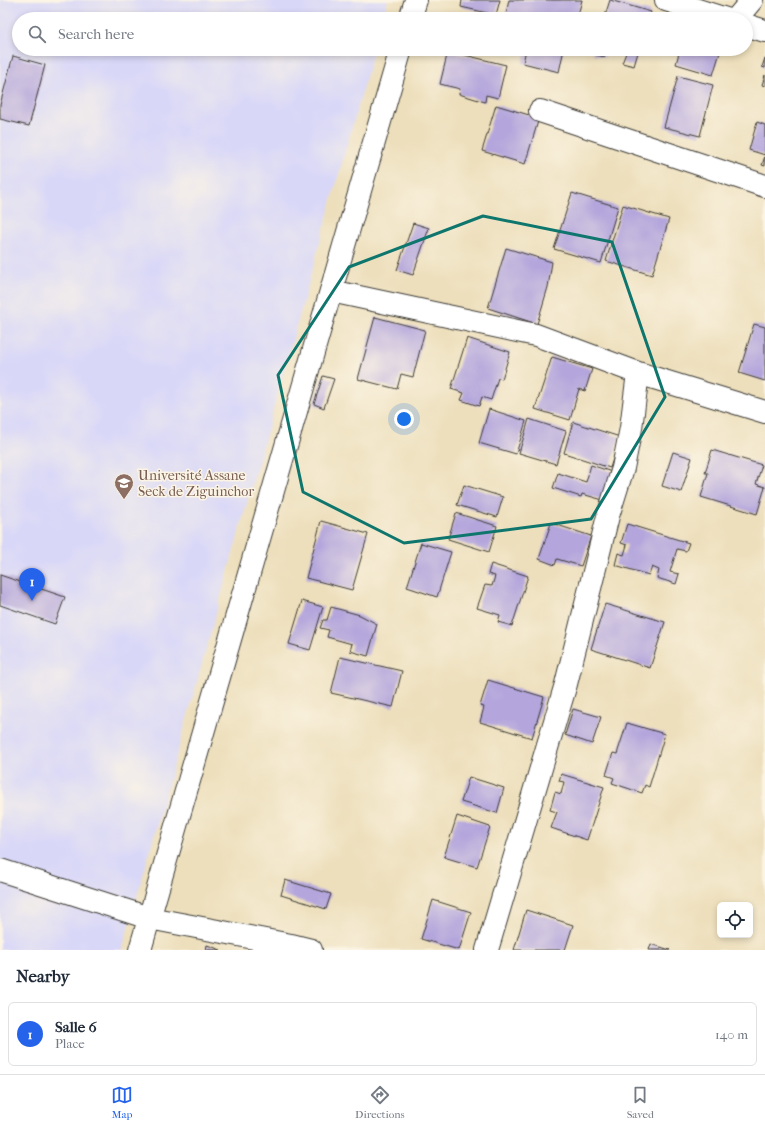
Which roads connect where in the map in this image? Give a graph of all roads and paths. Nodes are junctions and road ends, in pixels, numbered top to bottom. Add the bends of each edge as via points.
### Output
1 (416, 0) edge
2 (666, 0) edge
3 (752, 0) edge
4 (412, 12) edge
5 (704, 12) edge
6 (742, 12) edge
7 (753, 27) edge
8 (765, 31) edge
9 (399, 56) edge
10 (540, 110) dead end
11 (765, 186) edge
12 (331, 291) junction
13 (638, 373) junction
14 (765, 412) edge
15 (0, 870) edge
16 (149, 918) junction
17 (140, 950) edge
18 (311, 950) edge
19 (487, 950) edge

1 - 4 street
2 - 5 street
3 - 6 street
7 - 8 street
9 - 12 street
10 - 11 street
12 - 13 street via 536,335
12 - 16 street
13 - 14 street
13 - 19 street via 631,428 622,468 566,684
15 - 16 street
16 - 17 street
16 - 18 street

